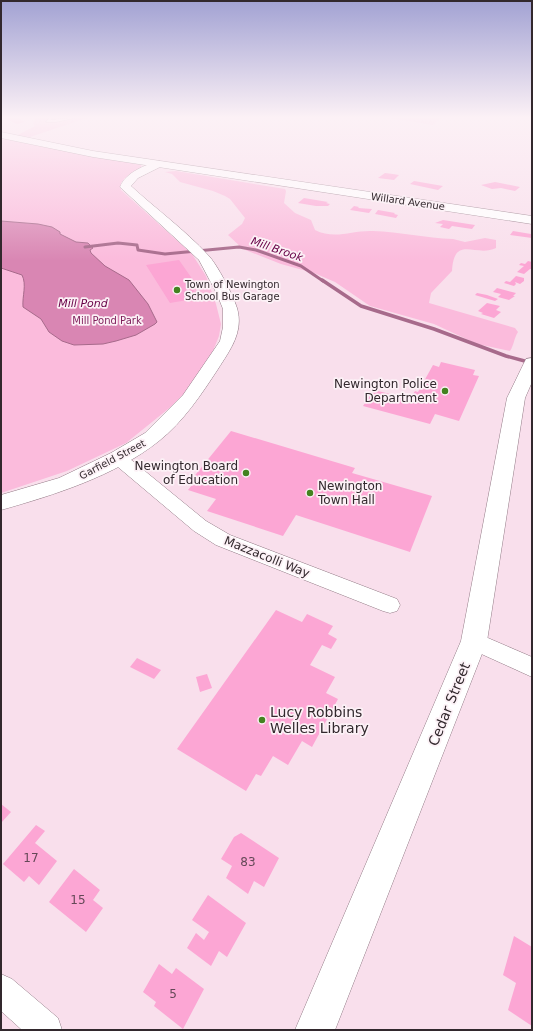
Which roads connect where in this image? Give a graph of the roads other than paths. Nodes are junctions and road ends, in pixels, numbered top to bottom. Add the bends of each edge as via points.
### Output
1 (157, 165) edge
2 (166, 165) edge
3 (532, 220) edge
4 (529, 369) edge
5 (118, 458) junction
6 (1, 503) edge
7 (390, 605) dead end
8 (474, 641) junction
9 (532, 667) edge
10 (1, 990) edge
11 (46, 1030) edge
12 (315, 1030) edge

1 - 5 main road, Garfield Street via 131,178 125,187 198,252 221,288 230,309 231,327 228,341 194,394 152,437
2 - 3 main road, Willard Avenue
4 - 8 main road, Cedar Street via 516,398
5 - 6 main road, Garfield Street via 66,483
5 - 7 street, Mazzacolli Way via 200,526 223,540 258,556
8 - 9 street
8 - 12 main road, Cedar Street
10 - 11 street

